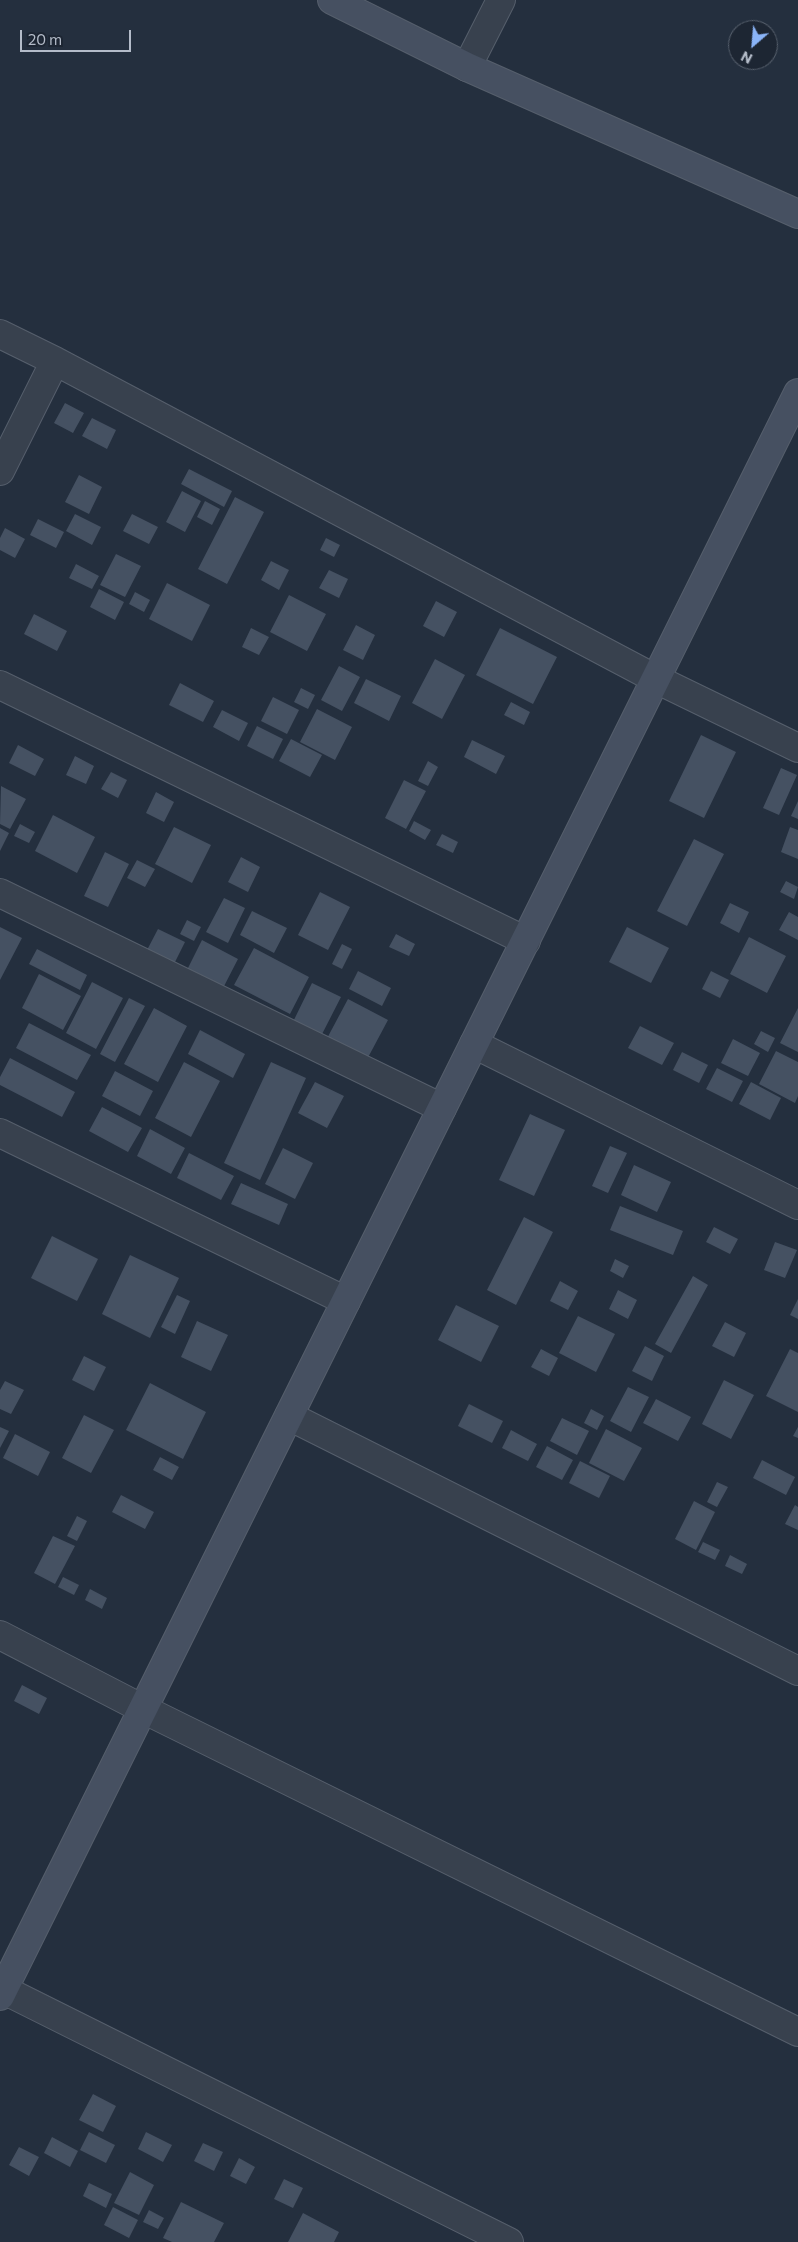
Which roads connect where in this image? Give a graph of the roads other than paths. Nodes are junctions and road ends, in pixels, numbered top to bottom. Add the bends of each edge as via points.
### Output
1 (332, 0) edge
2 (501, 0) edge
3 (467, 67) junction
4 (798, 214) edge
5 (0, 334) edge
6 (55, 361) junction
7 (798, 394) edge
8 (0, 471) edge
9 (656, 680) junction
10 (0, 685) edge
11 (798, 748) edge
12 (0, 893) edge
13 (526, 941) junction
14 (474, 1044) junction
15 (442, 1108) junction
16 (0, 1133) edge
17 (798, 1205) edge
18 (346, 1301) junction
19 (289, 1416) junction
20 (0, 1635) edge
21 (798, 1671) edge
22 (143, 1709) junction
23 (1, 1991) edge
24 (798, 2032) edge
25 (509, 2242) edge

1 - 3 street
2 - 3 street
3 - 4 street
5 - 6 street
6 - 8 street
6 - 9 street
7 - 9 street
9 - 11 street
9 - 13 street
10 - 13 street
12 - 15 street
13 - 14 street
14 - 15 street
14 - 17 street
15 - 18 street
16 - 18 street
18 - 19 street
19 - 21 street
19 - 22 street
20 - 22 street
22 - 23 street
22 - 24 street
23 - 25 street

